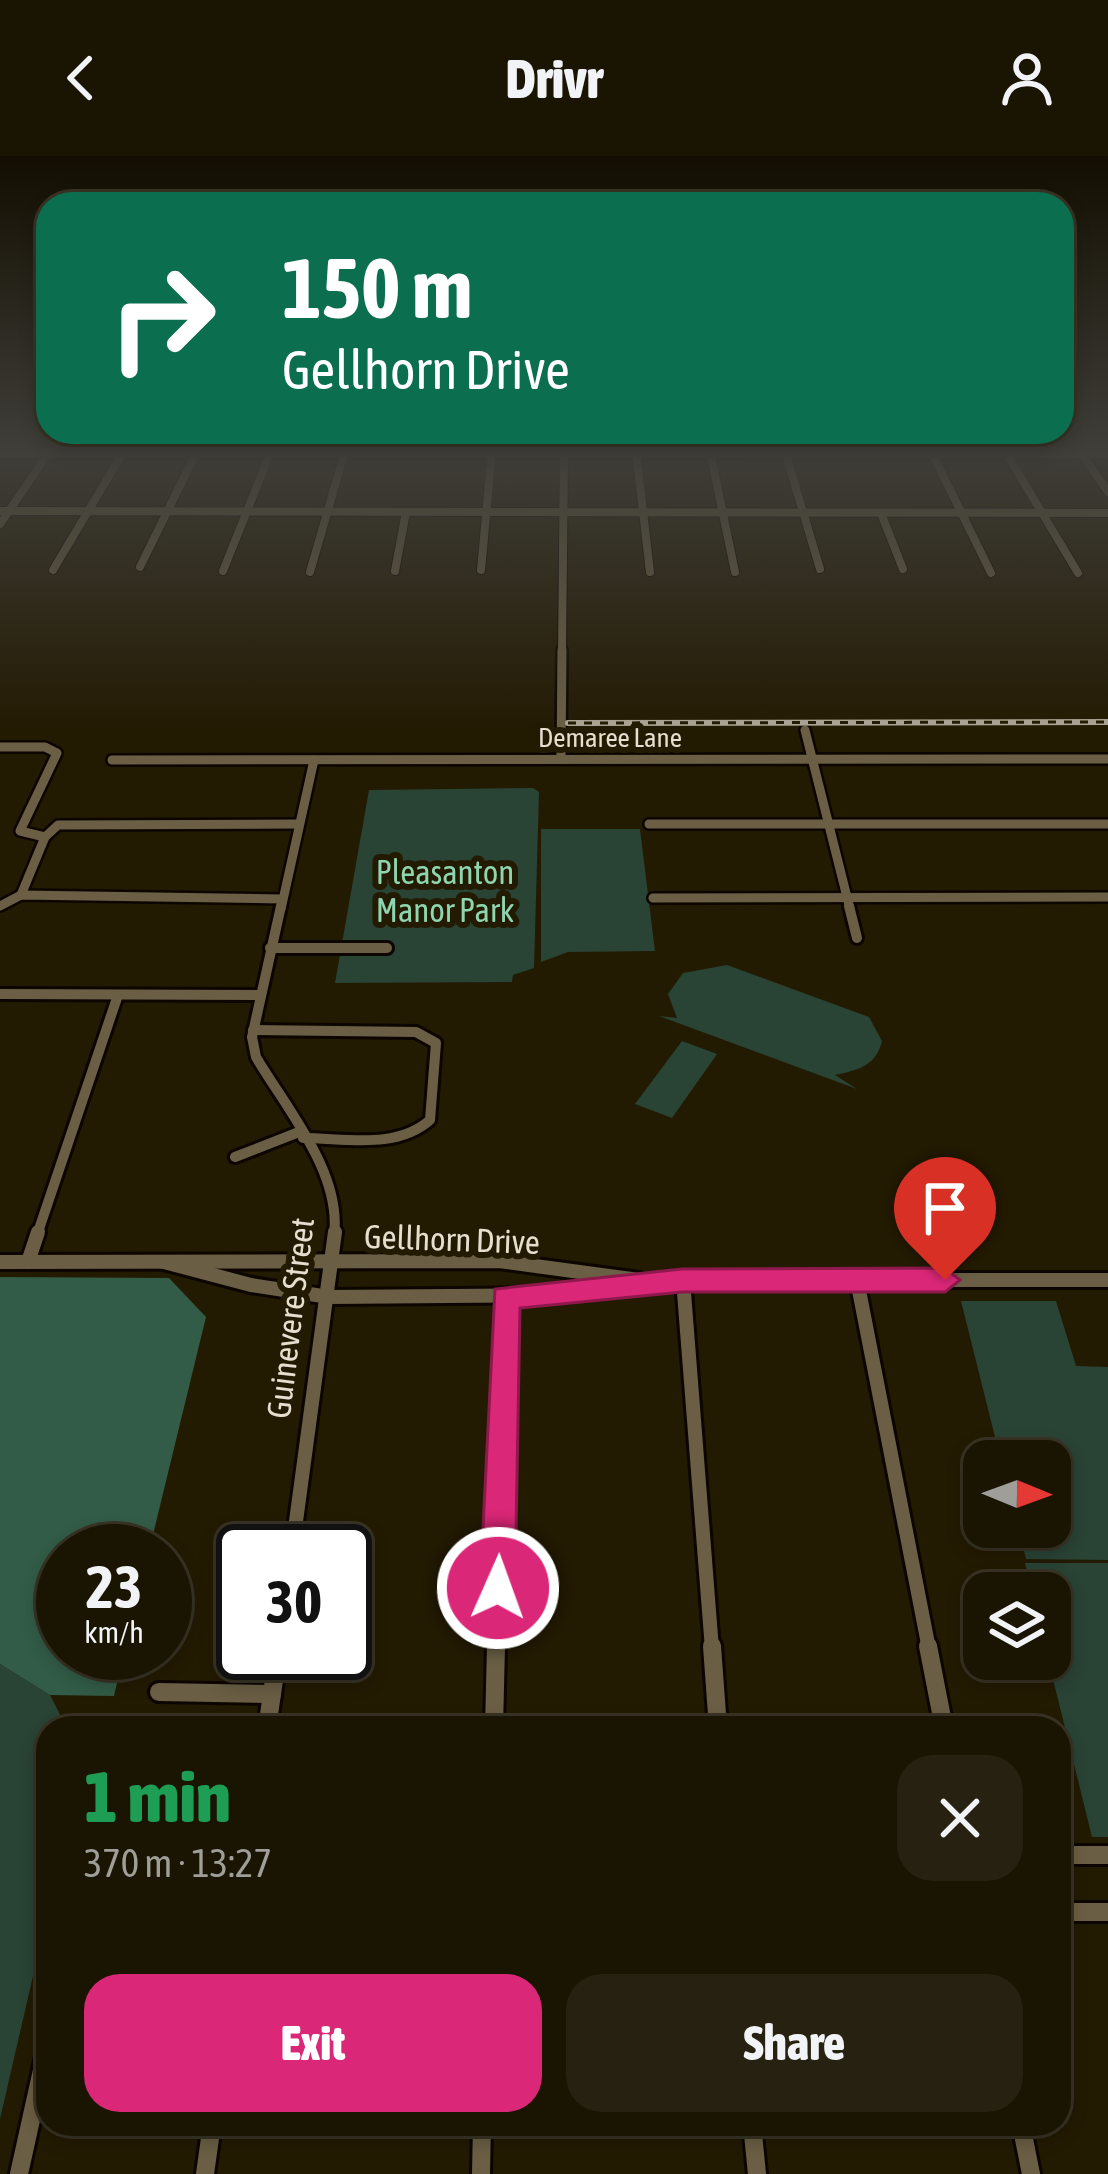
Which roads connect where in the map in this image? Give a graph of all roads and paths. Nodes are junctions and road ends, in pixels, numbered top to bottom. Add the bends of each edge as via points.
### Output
1 (67, 545) edge
2 (151, 545) edge
3 (233, 545) edge
4 (318, 545) edge
5 (400, 545) edge
6 (483, 545) edge
7 (563, 545) edge
8 (646, 545) edge
9 (729, 545) edge
10 (812, 545) edge
11 (894, 545) edge
12 (978, 545) edge
13 (1061, 545) edge
14 (140, 567) dead end
15 (903, 568) dead end
16 (820, 569) dead end
17 (481, 570) dead end
18 (53, 571) dead end
19 (223, 571) dead end
20 (395, 571) dead end
21 (310, 572) dead end
22 (650, 572) dead end
23 (735, 572) dead end
24 (991, 573) dead end
25 (1078, 573) dead end
26 (805, 730) dead end
27 (0, 747) edge
28 (561, 758) junction
29 (813, 759) junction
30 (1108, 759) edge
31 (112, 760) dead end
32 (314, 760) junction
33 (298, 824) junction
34 (649, 824) dead end
35 (830, 824) junction
36 (1108, 824) edge
37 (45, 837) junction
38 (21, 895) junction
39 (848, 897) junction
40 (653, 898) dead end
41 (1108, 898) edge
42 (282, 899) junction
43 (0, 905) edge
44 (857, 938) dead end
45 (270, 948) junction
46 (388, 948) dead end
47 (0, 994) edge
48 (118, 995) junction
49 (261, 995) junction
50 (253, 1030) junction
51 (301, 1135) junction
52 (235, 1157) dead end
53 (0, 1262) edge
54 (28, 1262) junction
55 (164, 1262) junction
56 (334, 1262) junction
57 (682, 1280) junction
58 (857, 1280) junction
59 (1108, 1280) edge
60 (664, 1282) junction
61 (329, 1297) junction
62 (506, 1297) junction
63 (296, 1524) edge
64 (274, 1680) edge
65 (159, 1693) dead end
66 (272, 1694) junction
67 (269, 1716) edge
68 (494, 1716) edge
69 (717, 1716) edge
70 (942, 1716) edge
71 (1071, 1855) edge
72 (1108, 1855) edge
73 (1071, 1912) edge
74 (1108, 1912) edge
75 (36, 2099) edge
76 (210, 2136) edge
77 (482, 2136) edge
78 (753, 2136) edge
79 (1024, 2136) edge
80 (20, 2174) edge
81 (205, 2174) edge
82 (481, 2174) edge
83 (757, 2174) edge
84 (1031, 2174) edge

1 - 18 street
2 - 14 street
3 - 19 street
4 - 21 street
5 - 20 street
6 - 17 street
7 - 28 street
8 - 22 street
9 - 23 street
10 - 16 street
11 - 15 street
12 - 24 street
13 - 25 street
26 - 29 street
27 - 37 street via 56,751 20,831
28 - 29 street, Demaree Lane
28 - 32 street, Demaree Lane
29 - 30 street, Demaree Lane
29 - 35 street
31 - 32 street, Demaree Lane
32 - 33 street
33 - 37 street via 65,823
33 - 42 street
34 - 35 street
35 - 36 street
35 - 39 street
37 - 38 street
38 - 42 street
38 - 43 street
39 - 40 street
39 - 41 street
39 - 44 street
42 - 45 street
45 - 46 street
45 - 49 street
47 - 48 street
48 - 49 street
48 - 54 street
49 - 50 street
50 - 51 street, Guinevere Street via 256,1057
50 - 51 street via 416,1032 437,1047 430,1120 418,1131
51 - 52 street
51 - 56 street, Guinevere Street via 335,1198
53 - 54 street, Gellhorn Drive
54 - 55 street, Gellhorn Drive
55 - 56 street, Gellhorn Drive
55 - 61 street, Gellhorn Drive
56 - 60 street, Gellhorn Drive via 500,1261
56 - 61 street, Guinevere Street
57 - 58 street, Gellhorn Drive
57 - 60 street, Gellhorn Drive
57 - 69 street
58 - 59 street, Gellhorn Drive
58 - 70 street
60 - 62 street, Gellhorn Drive
61 - 62 street, Gellhorn Drive
61 - 63 street, Guinevere Street
62 - 68 street
64 - 66 street
65 - 66 street
66 - 67 street
71 - 72 street
73 - 74 street
75 - 80 street
76 - 81 street
77 - 82 street
78 - 83 street
79 - 84 street

